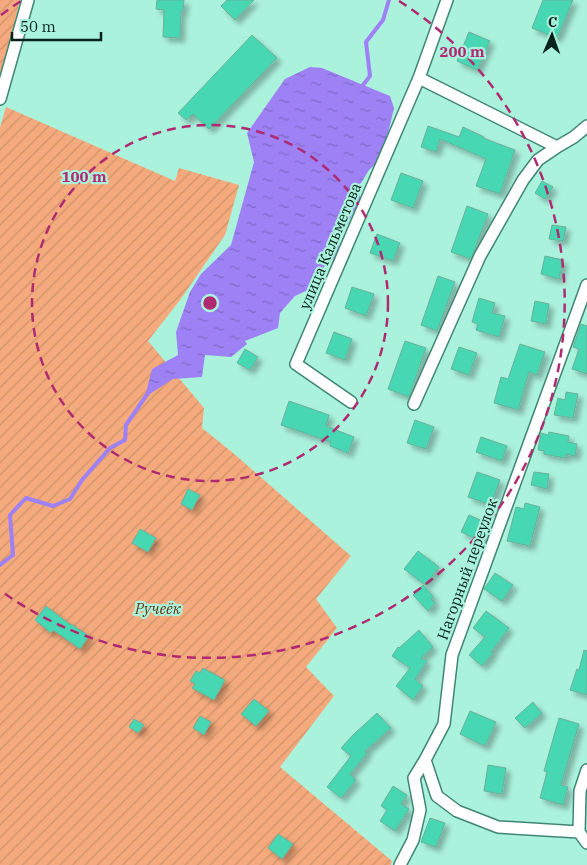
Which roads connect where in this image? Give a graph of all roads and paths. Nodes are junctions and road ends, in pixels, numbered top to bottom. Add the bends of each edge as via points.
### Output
1 (28, 0) edge
2 (447, 0) edge
3 (419, 78) junction
4 (0, 99) edge
5 (587, 126) edge
6 (557, 147) junction
7 (587, 285) edge
8 (351, 402) dead end
9 (414, 404) dead end
10 (425, 760) junction
11 (587, 770) edge
12 (579, 832) junction
13 (587, 842) edge
14 (400, 865) edge

1 - 4 street
2 - 3 street, улица Кальметова
3 - 6 street
3 - 8 street, улица Кальметова via 296,364
5 - 6 street
6 - 9 street via 538,160 522,180 480,256
7 - 10 street, Нагорный переулок via 452,654 444,724
10 - 12 street via 437,796 457,811 498,827
10 - 14 street, Нагорный переулок via 414,778 420,810 413,840
11 - 12 street via 580,791
12 - 13 street

